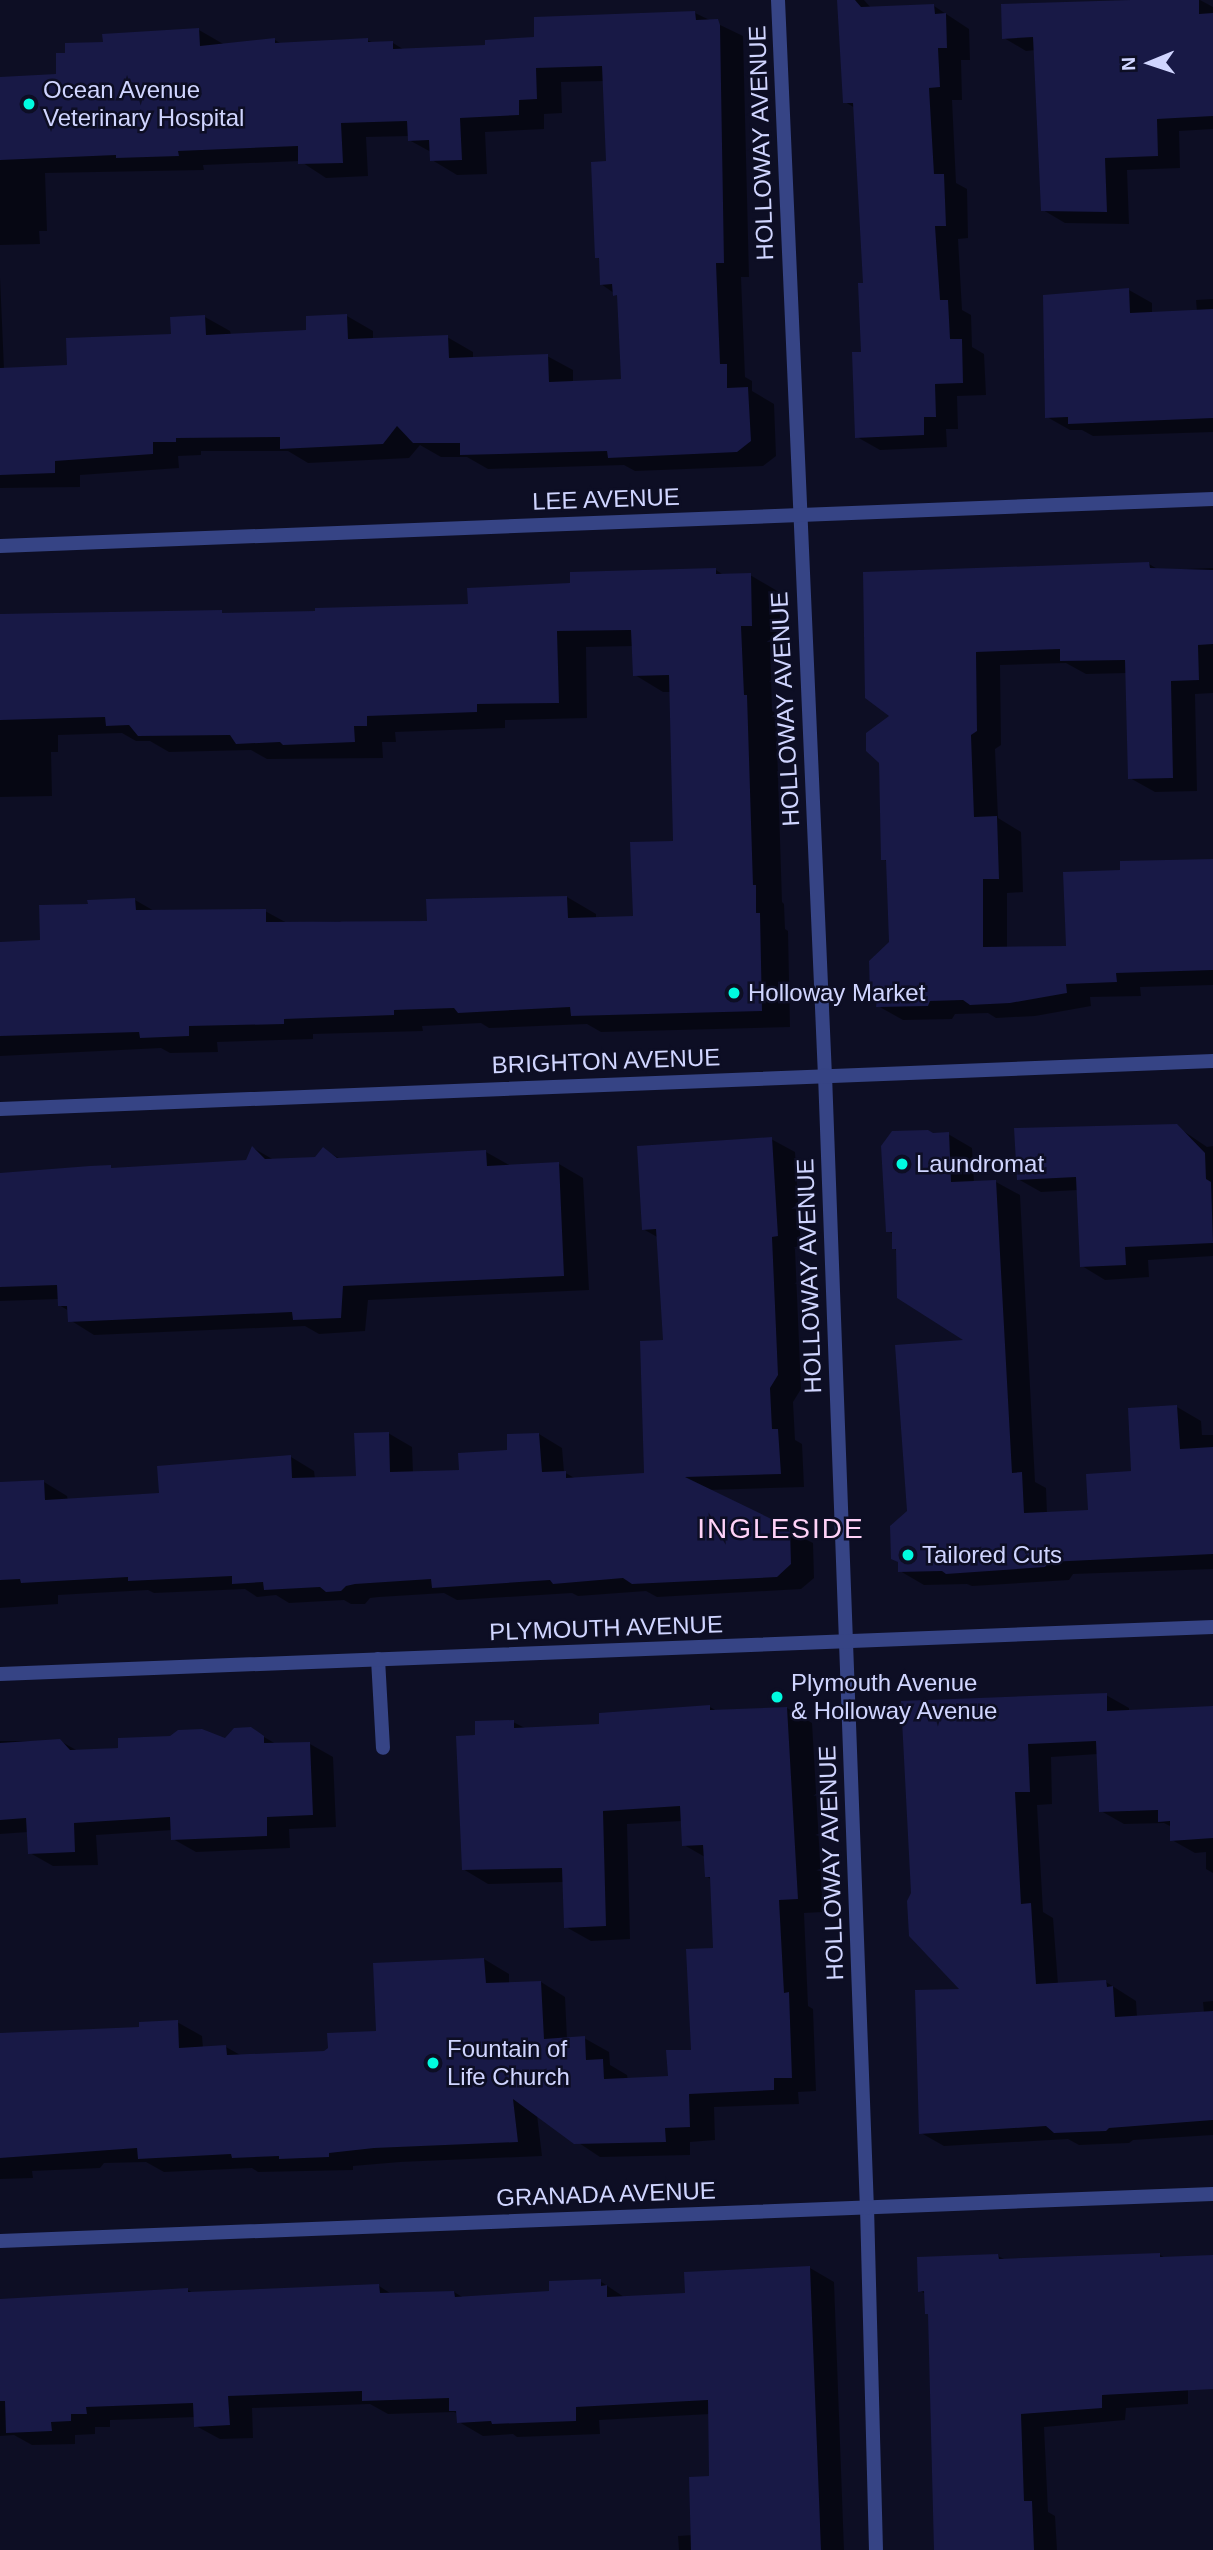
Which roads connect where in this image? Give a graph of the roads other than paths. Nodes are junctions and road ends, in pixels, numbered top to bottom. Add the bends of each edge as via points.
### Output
1 (778, 0) edge
2 (1213, 499) edge
3 (800, 514) junction
4 (0, 546) edge
5 (1213, 1060) edge
6 (825, 1075) junction
7 (0, 1109) edge
8 (1213, 1628) edge
9 (845, 1641) junction
10 (378, 1659) junction
11 (0, 1674) edge
12 (383, 1748) dead end
13 (1213, 2194) edge
14 (867, 2207) junction
15 (0, 2241) edge
16 (876, 2550) edge

1 - 3 street, HOLLOWAY AVENUE
2 - 3 street, LEE AVENUE
3 - 4 street, LEE AVENUE
3 - 6 street, HOLLOWAY AVENUE
5 - 6 street, BRIGHTON AVENUE
6 - 7 street, BRIGHTON AVENUE
6 - 9 street, HOLLOWAY AVENUE
8 - 9 street, PLYMOUTH AVENUE
9 - 10 street, PLYMOUTH AVENUE
9 - 14 street, HOLLOWAY AVENUE
10 - 11 street, PLYMOUTH AVENUE
10 - 12 street
13 - 14 street, GRANADA AVENUE
14 - 15 street, GRANADA AVENUE
14 - 16 street, HOLLOWAY AVENUE

